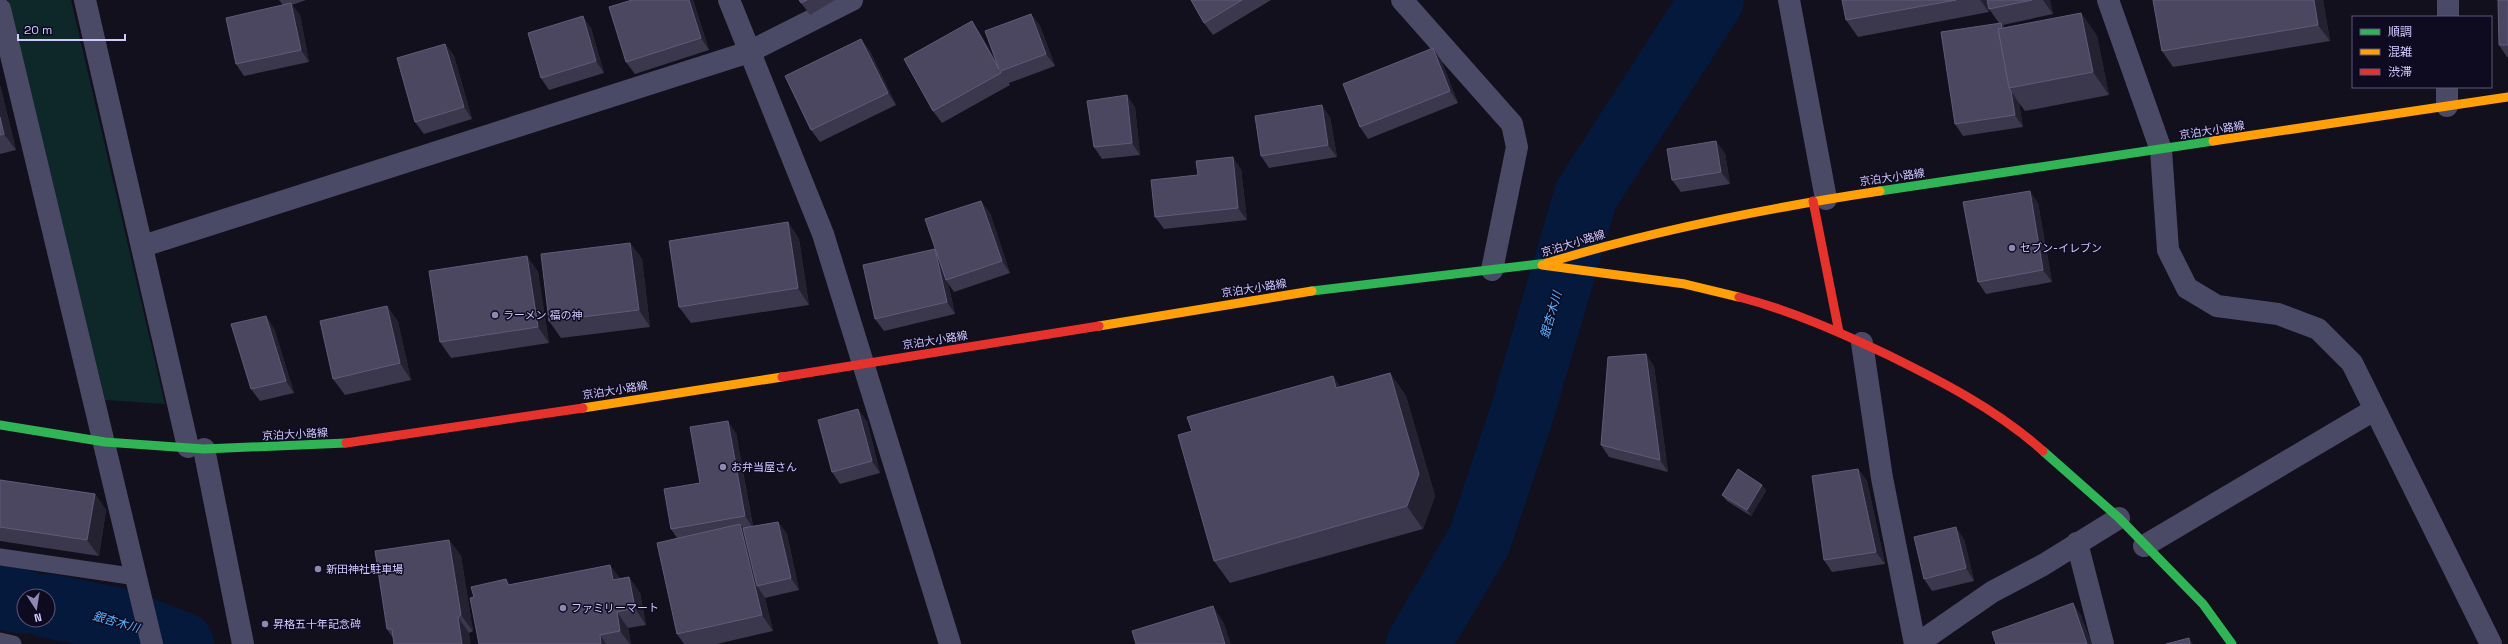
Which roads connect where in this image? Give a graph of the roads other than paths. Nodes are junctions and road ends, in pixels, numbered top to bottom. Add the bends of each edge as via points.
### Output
1 (86, 0) edge
2 (729, 0) edge
3 (852, 0) edge
4 (1402, 0) edge
5 (1789, 0) edge
6 (2108, 0) edge
7 (2448, 0) edge
8 (0, 10) edge
9 (2448, 16) edge
10 (749, 52) junction
11 (2447, 97) edge
12 (2508, 97) edge
13 (2162, 150) junction
14 (1819, 200) junction
15 (143, 246) junction
16 (1542, 265) junction
17 (1492, 270) junction
18 (1839, 332) junction
19 (1862, 343) junction
20 (865, 364) junction
21 (2374, 410) junction
22 (0, 425) edge
23 (105, 442) junction
24 (196, 448) junction
25 (2120, 518) junction
26 (2077, 544) junction
27 (2144, 546) junction
28 (0, 557) edge
29 (139, 586) junction
30 (242, 640) edge
31 (0, 641) edge
32 (13, 644) edge
33 (152, 644) edge
34 (950, 644) edge
35 (1916, 644) edge
36 (2103, 644) edge
37 (2232, 644) edge
38 (2491, 644) edge

1 - 15 street
2 - 10 street
3 - 10 street
4 - 17 street via 1512,124 1517,147
5 - 14 street
6 - 13 street
7 - 9 street
8 - 23 street
10 - 15 street
10 - 20 street via 823,234
11 - 12 main road, 京泊大小路線
11 - 13 main road, 京泊大小路線
13 - 14 main road, 京泊大小路線
13 - 21 street via 2168,250 2187,288 2217,306 2278,314 2318,329 2352,362
14 - 16 main road, 京泊大小路線 via 1609,244
14 - 18 main road
15 - 24 street
16 - 17 main road, 京泊大小路線
16 - 18 main road via 1685,284 1762,303
17 - 20 main road, 京泊大小路線 via 1309,291
18 - 19 main road
19 - 25 main road via 1941,381 1991,411 2040,448
19 - 35 street via 1882,478
20 - 24 main road, 京泊大小路線 via 359,442 266,448
20 - 34 street
21 - 27 street
21 - 38 street
22 - 23 main road, 京泊大小路線
23 - 24 main road, 京泊大小路線
23 - 29 street
24 - 30 street
25 - 26 street
25 - 27 main road
26 - 35 street via 1992,592
26 - 36 street
27 - 37 main road via 2203,604
28 - 29 lane
29 - 33 street
31 - 32 lane

